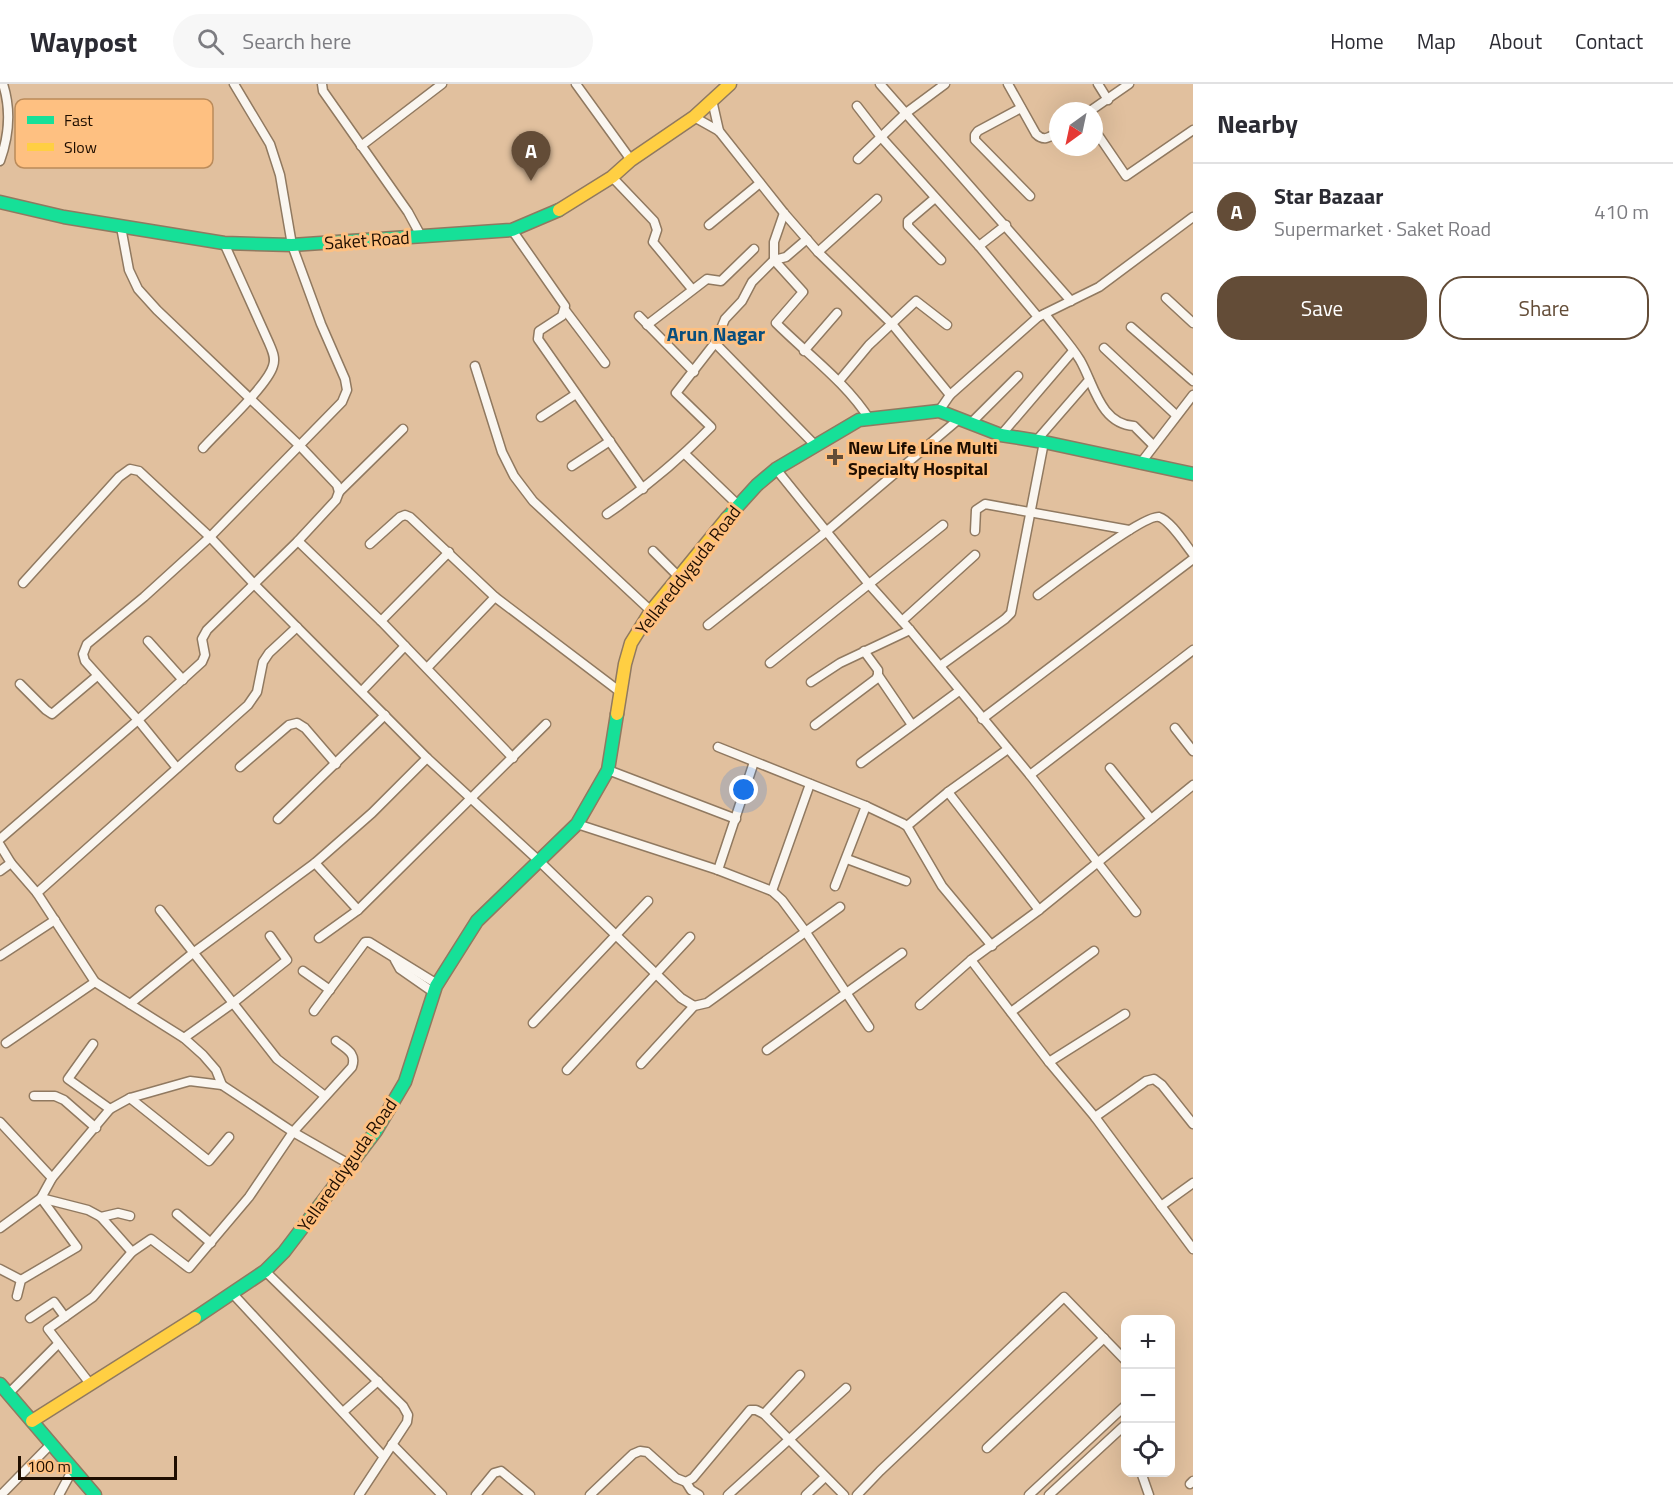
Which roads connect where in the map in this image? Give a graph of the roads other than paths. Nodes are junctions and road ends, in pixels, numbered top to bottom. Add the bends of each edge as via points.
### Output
1 (3, 84) edge
2 (234, 84) edge
3 (322, 84) edge
4 (442, 84) edge
5 (576, 84) edge
6 (730, 84) edge
7 (880, 84) edge
8 (945, 84) edge
9 (1008, 84) edge
10 (1098, 84) edge
11 (1129, 84) edge
12 (712, 99) junction
13 (1108, 99) junction
14 (1103, 102) edge
15 (857, 106) dead end
16 (1021, 108) junction
17 (697, 113) junction
18 (906, 114) junction
19 (1193, 130) edge
20 (719, 131) junction
21 (881, 137) junction
22 (1049, 138) edge
23 (1103, 142) edge
24 (361, 146) junction
25 (858, 159) dead end
26 (0, 160) edge
27 (631, 160) junction
28 (612, 177) junction
29 (760, 183) junction
30 (1030, 196) dead end
31 (935, 198) junction
32 (877, 199) dead end
33 (0, 202) edge
34 (784, 213) junction
35 (1193, 217) edge
36 (709, 225) dead end
37 (1006, 225) junction
38 (121, 227) junction
39 (512, 230) junction
40 (421, 236) junction
41 (807, 239) junction
42 (224, 243) junction
43 (292, 244) junction
44 (979, 246) junction
45 (754, 249) dead end
46 (818, 252) junction
47 (774, 260) junction
48 (940, 260) dead end
49 (692, 289) junction
50 (1166, 298) dead end
51 (1071, 301) junction
52 (565, 310) junction
53 (837, 313) dead end
54 (639, 316) dead end
55 (1042, 316) junction
56 (1193, 323) edge
57 (892, 324) junction
58 (647, 325) junction
59 (947, 325) dead end
60 (1131, 327) dead end
61 (715, 343) junction
62 (1104, 348) dead end
63 (804, 351) junction
64 (1073, 351) junction
65 (605, 363) dead end
66 (475, 366) dead end
67 (694, 372) junction
68 (1018, 376) dead end
69 (1089, 380) junction
70 (839, 381) junction
71 (1193, 381) edge
72 (576, 394) junction
73 (950, 395) junction
74 (1193, 395) edge
75 (250, 398) junction
76 (939, 411) junction
77 (1176, 416) junction
78 (541, 417) dead end
79 (870, 420) junction
80 (965, 422) junction
81 (403, 429) dead end
82 (1001, 435) junction
83 (609, 441) junction
84 (1040, 441) junction
85 (815, 445) junction
86 (1153, 445) junction
87 (300, 446) junction
88 (202, 447) dead end
89 (685, 454) junction
90 (1140, 464) junction
91 (572, 466) dead end
92 (776, 469) junction
93 (1193, 474) edge
94 (643, 489) junction
95 (339, 492) junction
96 (738, 505) junction
97 (1030, 511) junction
98 (607, 514) dead end
99 (942, 525) dead end
100 (1129, 530) junction
101 (827, 531) junction
102 (975, 531) dead end
103 (210, 537) junction
104 (298, 541) junction
105 (370, 544) dead end
106 (653, 551) dead end
107 (449, 552) junction
108 (1193, 554) edge
109 (975, 555) dead end
110 (1193, 559) edge
111 (679, 577) junction
112 (23, 583) dead end
113 (868, 583) junction
114 (255, 585) junction
115 (1038, 595) dead end
116 (495, 597) junction
117 (651, 611) junction
118 (381, 621) junction
119 (902, 621) junction
120 (708, 625) dead end
121 (297, 627) junction
122 (910, 630) junction
123 (148, 641) dead end
124 (405, 646) junction
125 (1193, 650) edge
126 (864, 651) junction
127 (770, 663) dead end
128 (940, 666) junction
129 (427, 668) junction
130 (879, 675) junction
131 (97, 676) junction
132 (183, 680) junction
133 (811, 682) dead end
134 (20, 684) dead end
135 (621, 687) junction
136 (362, 691) junction
137 (958, 691) junction
138 (385, 715) junction
139 (982, 719) junction
140 (138, 720) junction
141 (546, 724) dead end
142 (815, 725) dead end
143 (912, 725) junction
144 (1175, 728) dead end
145 (718, 747) dead end
146 (1008, 749) junction
147 (1193, 751) edge
148 (427, 758) junction
149 (513, 758) junction
150 (754, 762) junction
151 (861, 763) dead end
152 (336, 764) junction
153 (240, 766) dead end
154 (177, 768) junction
155 (1110, 768) dead end
156 (608, 770) junction
157 (1030, 775) junction
158 (810, 784) junction
159 (1193, 785) edge
160 (948, 792) junction
161 (471, 799) junction
162 (866, 806) junction
163 (278, 819) dead end
164 (736, 819) junction
165 (1151, 819) junction
166 (902, 823) junction
167 (577, 824) junction
168 (0, 839) edge
169 (0, 845) edge
170 (847, 859) junction
171 (538, 860) junction
172 (1098, 861) junction
173 (11, 863) junction
174 (315, 863) junction
175 (718, 870) junction
176 (0, 871) edge
177 (906, 881) dead end
178 (835, 886) dead end
179 (772, 891) junction
180 (37, 893) junction
181 (648, 901) dead end
182 (840, 907) dead end
183 (160, 910) dead end
184 (358, 910) junction
185 (1039, 910) junction
186 (1136, 912) dead end
187 (55, 920) junction
188 (805, 932) junction
189 (615, 934) junction
190 (270, 936) dead end
191 (690, 937) dead end
192 (319, 938) dead end
193 (992, 946) junction
194 (1094, 951) dead end
195 (193, 953) junction
196 (902, 953) dead end
197 (0, 956) edge
198 (971, 960) junction
199 (303, 971) dead end
200 (656, 973) junction
201 (95, 982) junction
202 (435, 988) junction
203 (330, 990) junction
204 (846, 992) junction
205 (233, 1003) junction
206 (130, 1004) junction
207 (920, 1005) dead end
208 (694, 1006) junction
209 (314, 1011) dead end
210 (1011, 1012) junction
211 (1125, 1014) dead end
212 (533, 1023) dead end
213 (869, 1027) dead end
214 (184, 1038) junction
215 (336, 1041) dead end
216 (6, 1043) dead end
217 (93, 1044) dead end
218 (767, 1050) dead end
219 (1049, 1062) junction
220 (641, 1064) dead end
221 (567, 1070) dead end
222 (222, 1085) junction
223 (34, 1096) dead end
224 (325, 1096) junction
225 (130, 1098) junction
226 (110, 1109) junction
227 (1095, 1117) junction
228 (0, 1122) edge
229 (1193, 1124) edge
230 (96, 1128) junction
231 (8, 1130) junction
232 (293, 1132) junction
233 (0, 1136) edge
234 (229, 1137) dead end
235 (349, 1164) junction
236 (52, 1178) junction
237 (1193, 1184) edge
238 (41, 1198) junction
239 (1161, 1206) junction
240 (177, 1214) dead end
241 (130, 1215) dead end
242 (101, 1217) junction
243 (0, 1228) edge
244 (211, 1243) junction
245 (1193, 1249) edge
246 (132, 1252) junction
247 (0, 1269) edge
248 (265, 1270) junction
249 (21, 1280) junction
250 (233, 1294) junction
251 (17, 1296) dead end
252 (65, 1317) junction
253 (30, 1318) dead end
254 (1104, 1338) junction
255 (58, 1344) junction
256 (1121, 1357) edge
257 (800, 1376) dead end
258 (378, 1381) junction
259 (91, 1385) junction
260 (846, 1388) dead end
261 (4, 1389) edge
262 (1121, 1409) edge
263 (343, 1412) junction
264 (764, 1414) junction
265 (32, 1421) junction
266 (1121, 1428) edge
267 (788, 1439) junction
268 (51, 1444) junction
269 (392, 1444) junction
270 (987, 1448) dead end
271 (383, 1456) junction
272 (73, 1469) junction
273 (1048, 1476) junction
274 (825, 1477) junction
275 (1142, 1477) edge
276 (686, 1482) junction
277 (1058, 1486) junction
278 (1, 1495) edge
279 (59, 1495) edge
280 (95, 1495) edge
281 (359, 1495) edge
282 (442, 1495) edge
283 (476, 1495) edge
284 (530, 1495) edge
285 (590, 1495) edge
286 (699, 1495) edge
287 (728, 1495) edge
288 (806, 1495) edge
289 (844, 1495) edge
290 (857, 1495) edge
291 (1029, 1495) edge
292 (1048, 1495) edge
293 (1149, 1495) edge

1 - 26 street via 9,123
2 - 43 street via 270,144 280,175
3 - 24 street
4 - 24 street
5 - 27 street
6 - 12 street, Saket Road
7 - 18 street
8 - 18 street
9 - 16 street
10 - 13 street
11 - 13 street
12 - 17 street, Saket Road
12 - 20 street
13 - 14 street
15 - 21 street
16 - 22 street via 1036,134
16 - 30 street via 978,130 975,140
17 - 20 street
17 - 27 street, Saket Road
18 - 21 street
18 - 37 street
19 - 23 street via 1126,176
20 - 29 street
21 - 25 street
21 - 31 street
24 - 40 street
27 - 28 street, Saket Road
28 - 39 street, Saket Road via 563,208
28 - 49 street via 654,221 657,230 653,242
29 - 34 street
29 - 36 street
31 - 44 street
31 - 48 street via 908,221 908,226
32 - 46 street
33 - 38 street, Saket Road
34 - 41 street
34 - 47 street via 774,242
35 - 51 street via 1099,287
37 - 44 street
37 - 51 street
38 - 42 street, Saket Road
38 - 75 street via 129,270 138,289
39 - 40 street, Saket Road
39 - 52 street
40 - 43 street, Saket Road
41 - 46 street
41 - 47 street via 786,256
42 - 43 street, Saket Road
42 - 75 street via 274,356 267,378
43 - 87 street via 347,390 342,402
44 - 55 street
45 - 49 street via 721,281 707,279
46 - 57 street
47 - 61 street via 725,319
47 - 63 street via 803,292 776,323
49 - 58 street
50 - 56 street
51 - 55 street
52 - 65 street
52 - 72 street via 538,331 537,337
53 - 63 street
54 - 58 street
55 - 64 street
55 - 73 street
57 - 59 street via 916,301
57 - 70 street via 868,345
57 - 73 street
58 - 67 street
60 - 71 street
61 - 67 street
61 - 85 street
62 - 77 street
63 - 70 street
64 - 69 street
64 - 82 street
66 - 117 street via 502,452 520,484 533,501
67 - 89 street via 676,393 711,427
68 - 80 street
69 - 84 street
69 - 86 street via 1101,404 1115,420 1134,426
70 - 79 street
72 - 78 street
72 - 83 street
73 - 76 street
74 - 77 street
75 - 87 street
75 - 88 street
76 - 79 street, Yellareddyguda Road
76 - 80 street, Yellareddyguda Road
77 - 86 street
79 - 85 street, Yellareddyguda Road via 860,420
80 - 82 street, Yellareddyguda Road
80 - 101 street
81 - 95 street
82 - 84 street, Yellareddyguda Road
83 - 91 street
83 - 94 street
84 - 90 street, Yellareddyguda Road
84 - 97 street
85 - 92 street, Yellareddyguda Road
86 - 90 street
87 - 95 street via 337,485
87 - 103 street
89 - 94 street
89 - 96 street
90 - 93 street, Yellareddyguda Road
92 - 96 street, Yellareddyguda Road
92 - 101 street
94 - 98 street
95 - 104 street
96 - 111 street, Yellareddyguda Road
97 - 100 street
97 - 102 street via 985,504 976,510
97 - 128 street via 1011,613
99 - 113 street
100 - 108 street via 1151,517 1160,517
100 - 115 street
101 - 113 street
101 - 120 street
103 - 112 street via 139,471 130,469
103 - 114 street
103 - 131 street via 87,644 83,654
104 - 114 street
104 - 118 street
105 - 107 street via 405,515
106 - 111 street
107 - 116 street
107 - 118 street
109 - 119 street
110 - 139 street
111 - 117 street, Yellareddyguda Road
113 - 119 street
113 - 127 street
114 - 121 street
114 - 132 street via 207,630 202,639 202,662
116 - 129 street
116 - 135 street
117 - 135 street, Yellareddyguda Road via 631,643
118 - 124 street
119 - 122 street
121 - 136 street
121 - 154 street via 263,662 257,692 248,705
122 - 126 street
122 - 128 street
123 - 132 street
124 - 129 street
124 - 136 street
125 - 157 street
126 - 130 street
126 - 133 street
128 - 137 street
129 - 149 street
130 - 142 street
130 - 143 street
131 - 134 street via 51,714
131 - 140 street
132 - 140 street
135 - 156 street, Yellareddyguda Road
136 - 138 street
137 - 139 street
137 - 143 street
138 - 148 street
138 - 152 street
139 - 146 street
140 - 154 street
140 - 168 street
141 - 149 street
143 - 151 street
144 - 147 street
145 - 150 street
146 - 157 street
146 - 160 street
148 - 161 street
148 - 174 street
149 - 161 street
150 - 158 street
150 - 164 street
152 - 153 street via 297,723 289,725
152 - 163 street
154 - 180 street
155 - 165 street
156 - 164 street
156 - 167 street, Yellareddyguda Road
157 - 172 street
158 - 162 street
158 - 179 street
159 - 165 street
160 - 166 street
160 - 185 street
161 - 171 street
161 - 184 street
162 - 166 street
162 - 170 street
164 - 175 street
165 - 172 street
166 - 193 street via 942,886
167 - 171 street, Yellareddyguda Road
167 - 175 street
169 - 173 street
170 - 177 street
170 - 178 street
171 - 189 street
171 - 202 street, Yellareddyguda Road via 477,921
172 - 185 street
172 - 186 street
173 - 176 street
173 - 180 street
174 - 184 street
174 - 195 street
175 - 179 street
179 - 188 street
180 - 187 street
181 - 189 street
182 - 188 street
183 - 195 street
184 - 192 street
185 - 193 street
187 - 197 street
187 - 201 street
188 - 204 street
188 - 208 street via 707,1003
189 - 200 street
189 - 212 street
190 - 205 street via 287,960
191 - 200 street
193 - 198 street
194 - 210 street
195 - 205 street
195 - 206 street
196 - 204 street
198 - 207 street
198 - 210 street
199 - 203 street
200 - 208 street
200 - 221 street
201 - 206 street
201 - 216 street
202 - 203 street via 404,963 365,942
202 - 235 street, Yellareddyguda Road via 405,1082 376,1131
203 - 209 street
204 - 213 street
204 - 218 street
205 - 214 street
205 - 224 street via 277,1059
206 - 214 street
208 - 220 street
210 - 219 street
211 - 219 street
214 - 222 street via 216,1070
215 - 224 street via 355,1060
217 - 226 street via 68,1079
219 - 227 street
222 - 225 street via 190,1081
222 - 232 street
223 - 230 street via 64,1100
224 - 232 street
225 - 226 street
225 - 234 street via 209,1161
226 - 230 street
227 - 229 street via 1154,1079
227 - 239 street
228 - 231 street
230 - 236 street
231 - 233 street
231 - 236 street
232 - 235 street
232 - 244 street via 249,1197
235 - 248 street, Yellareddyguda Road via 284,1252
236 - 238 street
237 - 239 street
238 - 242 street
238 - 243 street
238 - 249 street via 77,1247
239 - 245 street
240 - 244 street
241 - 242 street
242 - 246 street
244 - 246 street via 189,1268 151,1239
246 - 252 street via 93,1298
247 - 249 street
248 - 250 street, Yellareddyguda Road
248 - 258 street
249 - 251 street
250 - 259 street, Yellareddyguda Road
250 - 263 street
252 - 253 street via 54,1302
252 - 255 street via 48,1329
254 - 256 street
254 - 270 street
254 - 290 street via 1064,1297
255 - 259 street
255 - 261 street
257 - 264 street
258 - 263 street
258 - 269 street via 408,1415
259 - 265 street, Yellareddyguda Road
260 - 267 street
261 - 265 street
262 - 273 street
263 - 271 street
264 - 267 street
264 - 276 street via 750,1410
265 - 268 street
266 - 277 street
267 - 274 street
267 - 287 street
268 - 272 street
268 - 278 street
269 - 271 street
269 - 282 street
271 - 281 street
272 - 279 street
272 - 280 street
273 - 277 street
273 - 291 street
274 - 288 street
274 - 289 street
275 - 293 street
276 - 285 street via 647,1452 640,1451
276 - 286 street
277 - 292 street
283 - 284 street via 494,1473 501,1471

